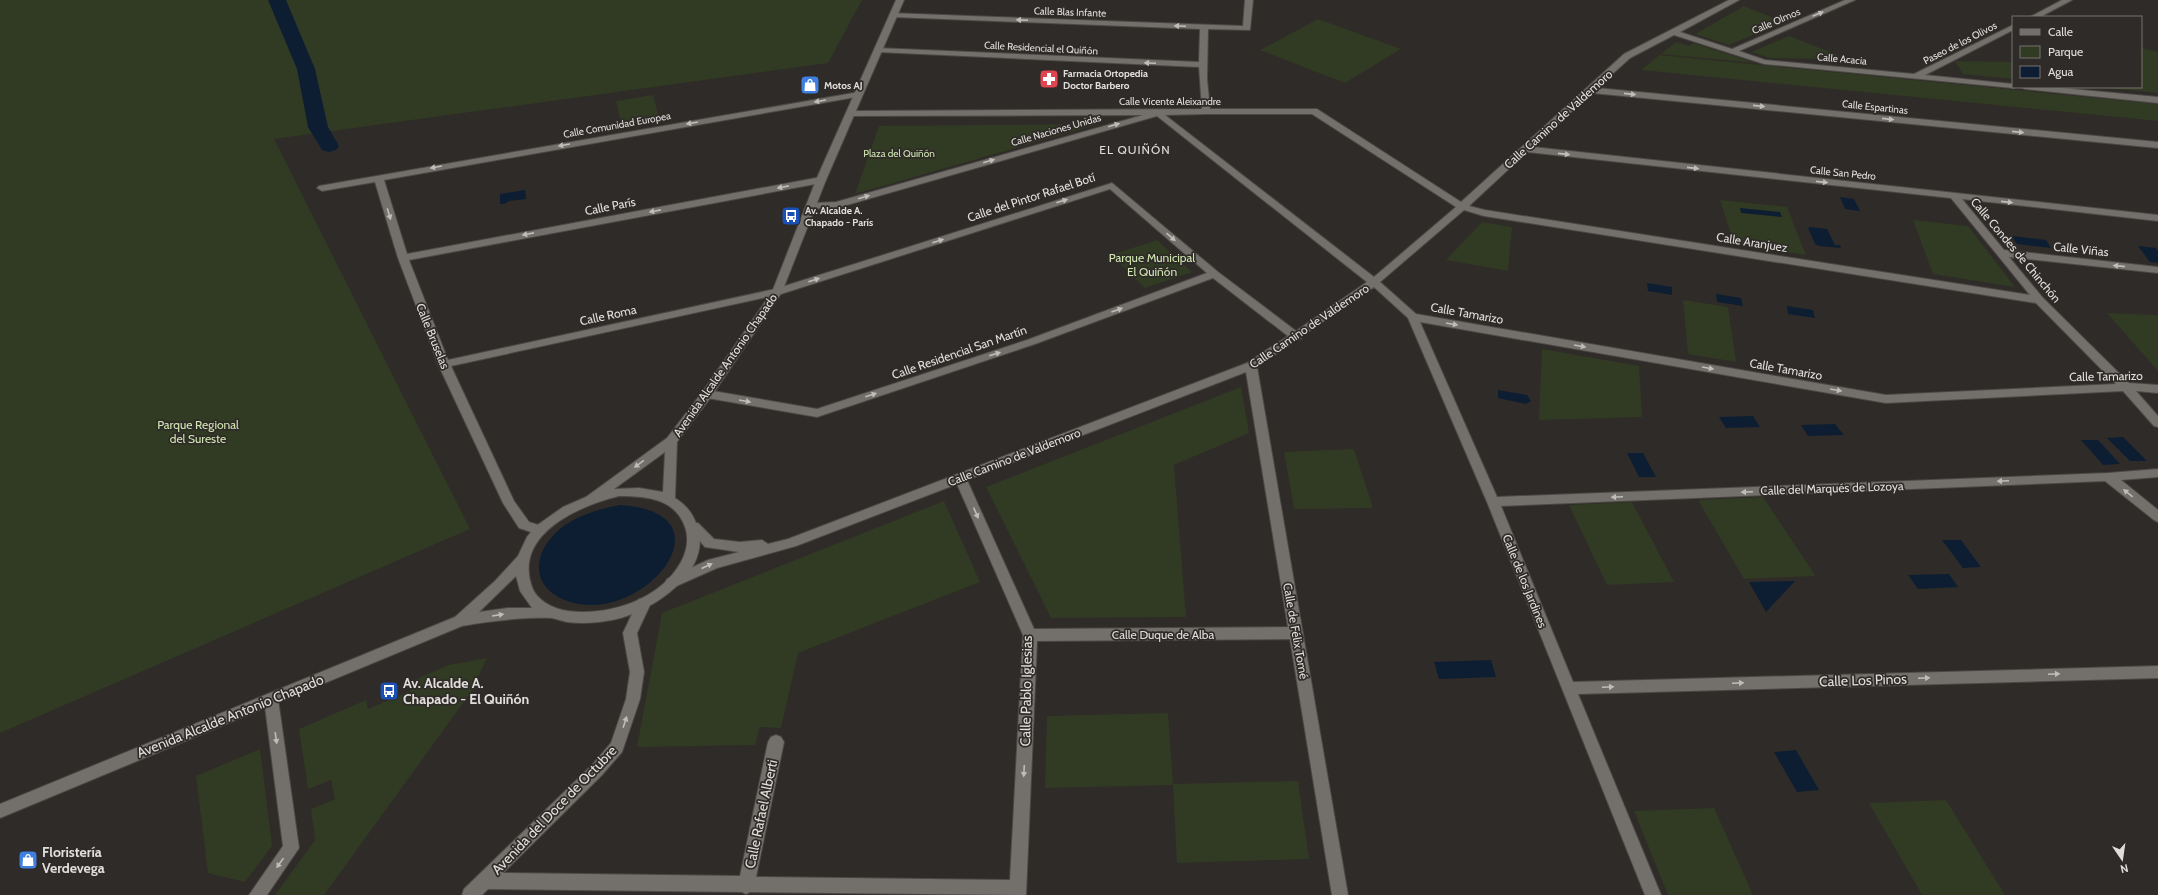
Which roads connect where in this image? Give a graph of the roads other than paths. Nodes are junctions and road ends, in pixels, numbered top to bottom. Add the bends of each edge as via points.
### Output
1 (900, 0) edge
2 (1249, 0) edge
3 (1735, 0) edge
4 (1851, 0) edge
5 (2068, 0) edge
6 (893, 15) junction
7 (2036, 16) edge
8 (1204, 27) junction
9 (2012, 28) edge
10 (1673, 32) junction
11 (878, 50) junction
12 (1731, 52) junction
13 (1203, 65) junction
14 (1915, 77) junction
15 (2012, 86) edge
16 (2035, 88) edge
17 (1591, 90) junction
18 (859, 94) junction
19 (2158, 100) edge
20 (1206, 112) junction
21 (1158, 113) junction
22 (850, 114) junction
23 (2158, 145) edge
24 (1525, 149) junction
25 (378, 177) junction
26 (822, 180) junction
27 (322, 188) dead end
28 (1954, 196) junction
29 (812, 206) junction
30 (1462, 207) junction
31 (2158, 218) edge
32 (2001, 253) junction
33 (403, 258) junction
34 (2158, 270) edge
35 (1214, 274) junction
36 (1374, 282) junction
37 (777, 292) junction
38 (2039, 300) junction
39 (1413, 317) junction
40 (1297, 337) junction
41 (444, 364) junction
42 (1251, 366) junction
43 (2126, 387) junction
44 (2158, 389) edge
45 (707, 394) junction
46 (2158, 423) edge
47 (671, 441) junction
48 (2158, 473) edge
49 (960, 477) junction
50 (2108, 477) junction
51 (591, 499) junction
52 (669, 499) junction
53 (1493, 502) junction
54 (2158, 517) edge
55 (693, 526) junction
56 (540, 530) junction
57 (791, 543) junction
58 (523, 559) junction
59 (672, 583) junction
60 (644, 603) junction
61 (554, 613) junction
62 (460, 621) junction
63 (1296, 633) junction
64 (1030, 635) junction
65 (2158, 672) edge
66 (1569, 688) junction
67 (271, 699) junction
68 (776, 742) dead end
69 (0, 811) edge
70 (485, 882) junction
71 (746, 886) junction
72 (1018, 892) edge
73 (257, 895) edge
74 (470, 895) edge
75 (1340, 895) edge
76 (1653, 895) edge

1 - 6 street, Avenida Alcalde Antonio Chapado
2 - 8 street, Calle Blas Infante via 1246,28
3 - 10 street, Calle Camino de Valdemoro
12 -> 4 street, Calle Olmos
5 - 7 street
8 -> 6 street, Calle Blas Infante
6 - 11 street, Avenida Alcalde Antonio Chapado
8 - 13 street
9 - 14 street, Paseo de los Olivos
10 - 12 street, Calle Acacia
10 - 17 street, Calle Camino de Valdemoro via 1627,56
13 -> 11 street, Calle Residencial el Quiñón
11 - 18 street, Avenida Alcalde Antonio Chapado
12 - 14 street, Calle Acacia via 1764,62
13 - 20 street
14 - 15 street, Calle Acacia
16 - 19 street
17 -> 23 street, Calle Espartinas
17 - 24 street, Calle Camino de Valdemoro
18 - 22 street, Avenida Alcalde Antonio Chapado
18 -> 25 street, Calle Comunidad Europea
20 - 21 street, Calle Vicente Aleixandre
20 - 30 street, Calle Vicente Aleixandre via 1314,111
21 - 22 street, Calle Vicente Aleixandre
29 -> 21 street, Calle Naciones Unidas via 837,205
21 - 36 street
22 - 26 street, Avenida Alcalde Antonio Chapado
24 -> 28 street, Calle San Pedro
24 - 30 street, Calle Camino de Valdemoro
25 - 27 street
25 -> 33 street, Calle Bruselas
26 - 29 street, Avenida Alcalde Antonio Chapado
26 -> 33 street, Calle París
28 -> 31 street, Calle San Pedro
28 - 32 street, Calle Condes de Chinchón
29 - 37 street, Avenida Alcalde Antonio Chapado
30 - 36 street, Calle Camino de Valdemoro
30 - 38 street, Calle Aranjuez via 1484,214
34 -> 32 street, Calle Viñas
32 - 38 street, Calle Condes de Chinchón
33 - 41 street, Calle Bruselas
37 -> 35 street, Calle del Pintor Rafael Botí via 1112,186
35 - 40 street, Calle del Pintor Rafael Botí
45 -> 35 street, Calle Residencial San Martín via 817,413 1031,342
36 - 39 street, Calle de los Jardines
36 - 40 street, Calle Camino de Valdemoro
37 - 41 street, Calle Roma
37 - 45 street, Avenida Alcalde Antonio Chapado
38 - 43 street, Calle Condes de Chinchón
39 -> 43 street, Calle Tamarizo via 1886,399
39 - 53 street, Calle de los Jardines
40 - 42 street, Calle Camino de Valdemoro
41 - 56 street, Calle Bruselas via 509,503 524,525
42 - 49 street, Calle Camino de Valdemoro
42 - 63 street, Calle de Félix Tomé
43 - 44 street, Calle Tamarizo
43 - 46 street, Calle Condes de Chinchón
45 - 47 street, Avenida Alcalde Antonio Chapado
47 -> 51 street, Avenida Alcalde Antonio Chapado
47 - 52 street, Avenida Alcalde Antonio Chapado
48 - 50 street, Calle del Marqués de Lozoya
49 - 57 street, Calle Camino de Valdemoro
49 -> 64 street, Calle Pablo Iglesias
50 -> 53 street, Calle del Marqués de Lozoya
54 -> 50 street
51 - 52 street via 619,492 632,492
51 - 56 street via 566,510
52 - 55 street, Calle Camino de Valdemoro via 684,511
53 - 66 street, Calle de los Jardines
55 - 57 street, Calle Camino de Valdemoro via 710,544 740,547
55 - 59 street via 692,552 687,565
56 - 58 street via 530,543
59 -> 57 street, Calle Camino de Valdemoro via 713,564
58 - 61 street via 521,575 525,591 537,604
58 - 62 street, Avenida Alcalde Antonio Chapado via 500,585
59 - 60 street
60 - 61 street via 598,618 574,618
70 -> 60 street, Avenida del Doce de Octubre via 617,747 633,699 636,672 630,633
62 -> 61 street, Avenida Alcalde Antonio Chapado via 508,613
62 - 67 street, Avenida Alcalde Antonio Chapado
63 - 64 street, Calle Duque de Alba
63 - 75 street, Calle de Félix Tomé
64 -> 72 street, Calle Pablo Iglesias
66 -> 65 street, Calle Los Pinos
66 - 76 street, Calle de los Jardines
67 - 69 street, Avenida Alcalde Antonio Chapado
67 -> 73 street via 291,848
68 - 71 street, Calle Rafael Alberti
70 - 71 street, Calle Rafael Alberti
70 - 74 street, Avenida del Doce de Octubre
71 - 72 street, Calle Rafael Alberti

